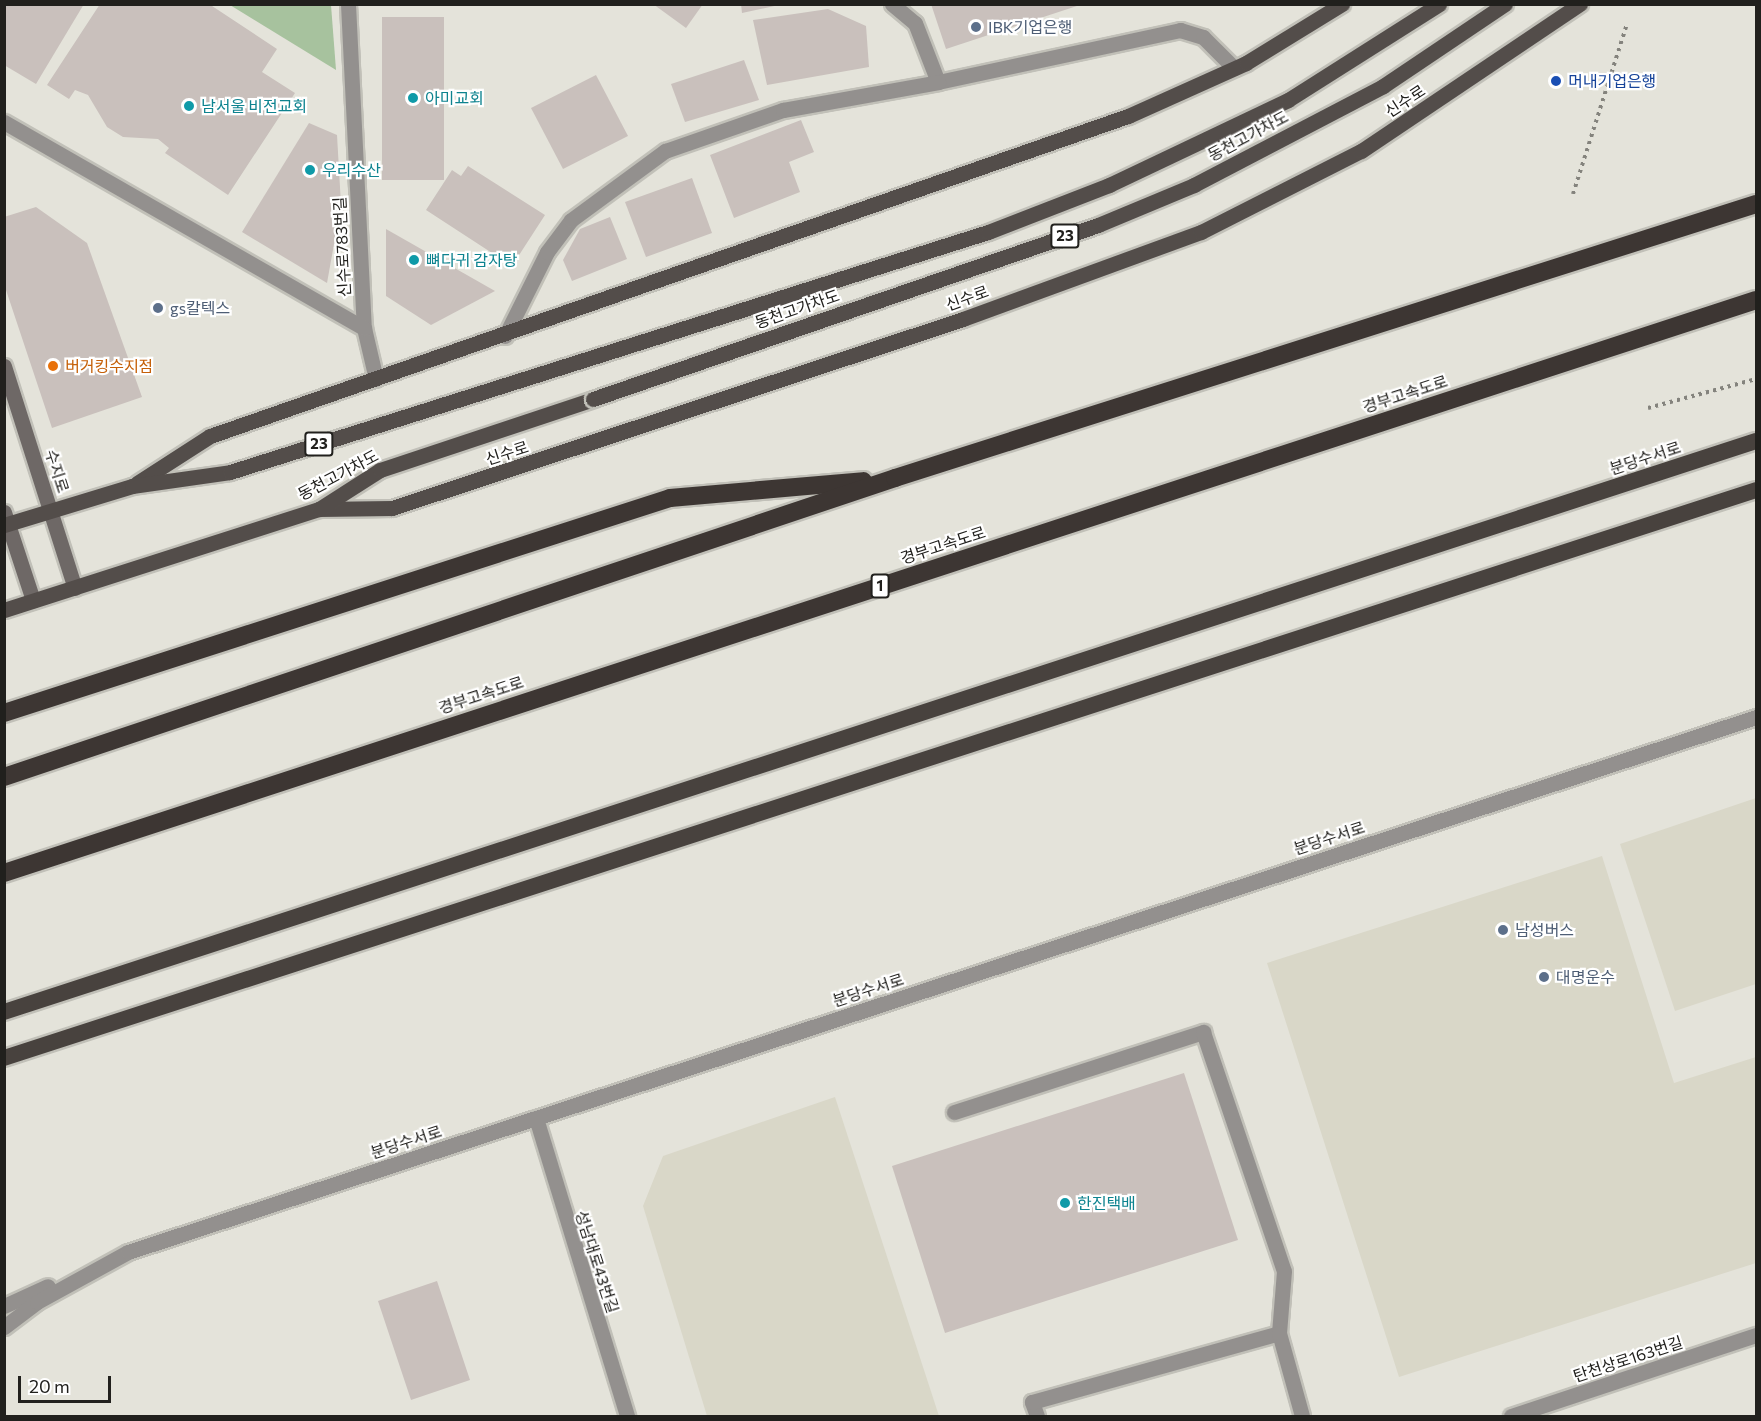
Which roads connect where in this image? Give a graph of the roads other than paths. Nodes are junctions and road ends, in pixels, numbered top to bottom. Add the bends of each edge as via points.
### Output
1 (348, 4) edge
2 (892, 4) edge
3 (1342, 4) edge
4 (1439, 4) edge
5 (1505, 4) edge
6 (1580, 4) edge
7 (1234, 68) junction
8 (938, 82) junction
9 (4, 122) edge
10 (1756, 204) edge
11 (1756, 300) edge
12 (364, 328) junction
13 (505, 336) junction
14 (4, 366) edge
15 (376, 379) junction
16 (1756, 441) edge
17 (895, 478) junction
18 (132, 486) junction
19 (1756, 490) edge
20 (319, 509) junction
21 (51, 511) junction
22 (6, 520) edge
23 (75, 588) junction
24 (33, 600) junction
25 (4, 610) edge
26 (4, 712) edge
27 (1756, 717) edge
28 (4, 777) edge
29 (4, 873) edge
30 (4, 1012) edge
31 (4, 1058) edge
32 (954, 1112) dead end
33 (536, 1118) junction
34 (128, 1252) junction
35 (4, 1306) edge
36 (4, 1327) edge
37 (1278, 1333) junction
38 (1756, 1335) edge
39 (627, 1416) edge
40 (1036, 1416) edge
41 (1302, 1416) edge
42 (1511, 1416) edge

1 - 12 street, 신수로783번길
2 - 8 street via 915,23
3 - 7 main road
4 - 18 main road, 동천고가차도 / 23 via 1288,100 1109,185 988,232 230,472
5 - 20 main road, 동천고가차도 / 23, bridge via 1383,86 1194,185 1098,225 380,470
6 - 20 main road, 신수로 via 1361,151 1201,232 963,320 392,508
7 - 8 street via 1203,37 1180,30
7 - 13 main road via 1128,116
8 - 13 street via 792,108 665,151 571,220 547,252
9 - 12 street
10 - 17 highway
11 - 29 highway, 경부고속도로 / 1
12 - 15 street, 신수로783번길
13 - 15 main road
14 - 21 main road, 수지로
15 - 18 main road via 210,436
16 - 30 highway, 분당수서로
17 - 26 highway via 670,498
17 - 28 highway
18 - 21 main road, 동천고가차도 / 23
19 - 31 highway
20 - 23 main road, 동천고가차도 / 23
21 - 22 main road, 23
21 - 23 main road, 수지로
22 - 24 main road
23 - 24 main road, 23
24 - 25 main road, 23
27 - 33 street, 분당수서로
32 - 37 street via 1203,1032 1284,1271
33 - 34 street, 분당수서로
33 - 39 street, 성남대로43번길
34 - 35 street
34 - 36 street, 분당수서로 via 37,1302
37 - 40 street via 1032,1402
37 - 41 street
38 - 42 street, 탄천상로163번길

